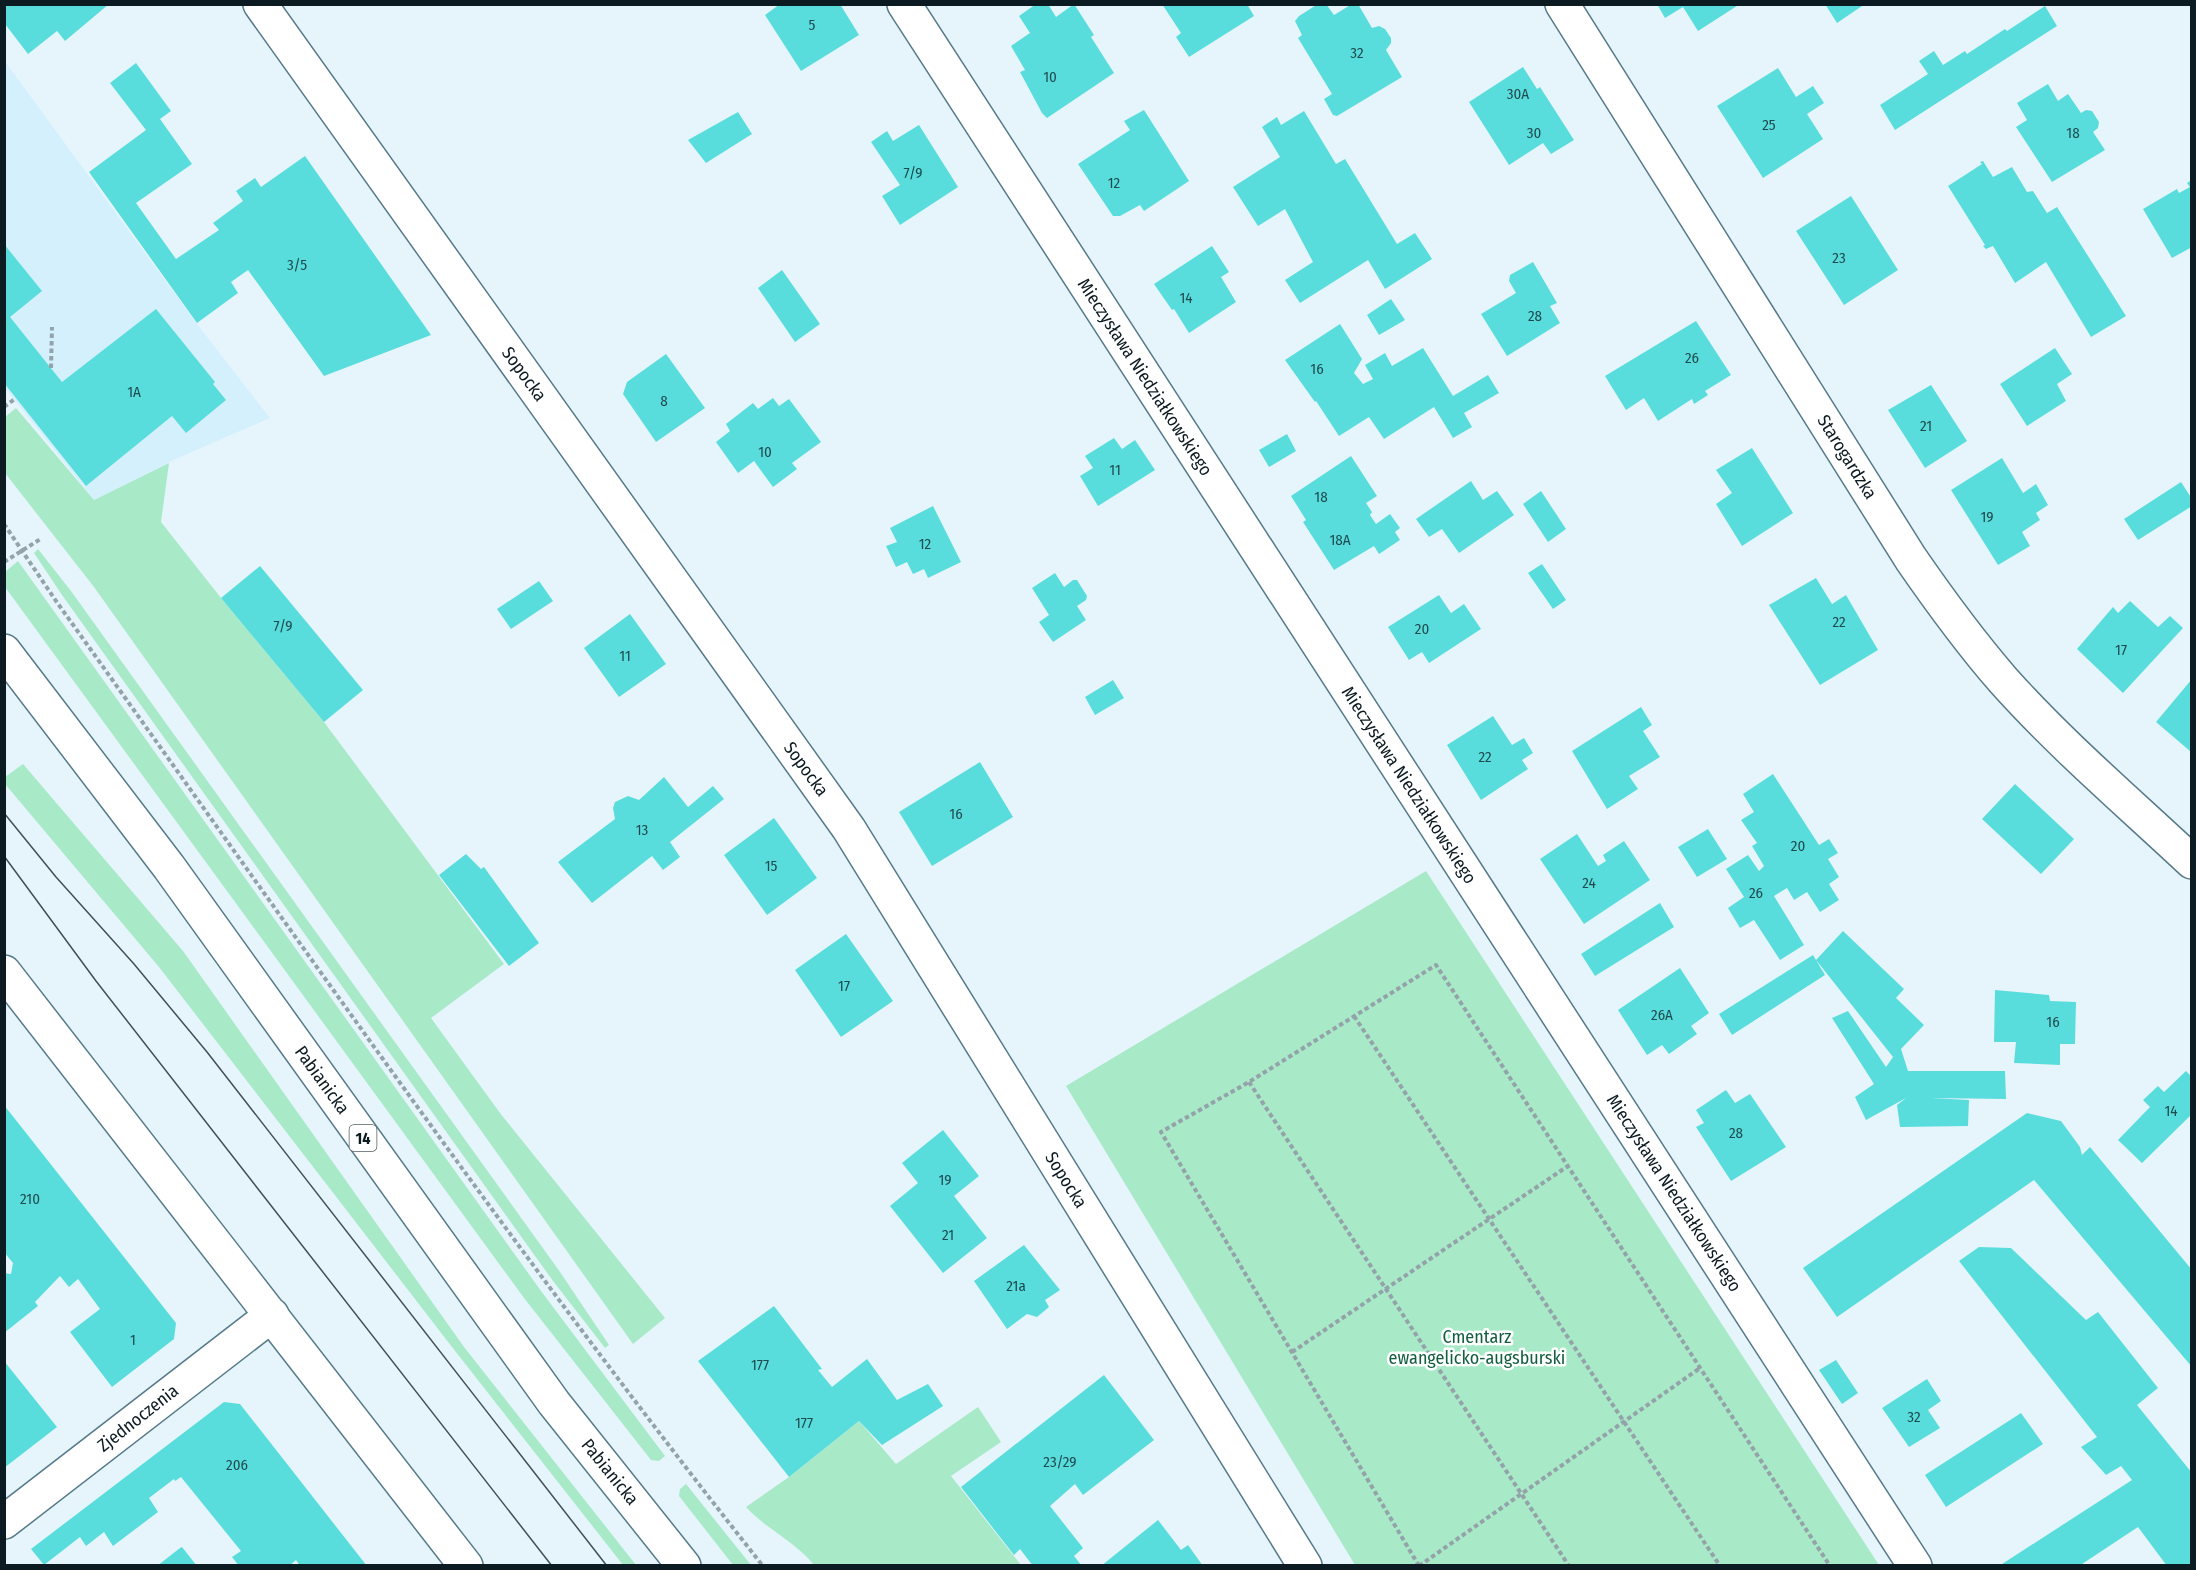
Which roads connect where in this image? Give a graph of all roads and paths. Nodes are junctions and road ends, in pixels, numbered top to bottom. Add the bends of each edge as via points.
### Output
1 (260, 4) edge
2 (904, 4) edge
3 (1562, 4) edge
4 (52, 327) dead end
5 (51, 368) dead end
6 (16, 398) dead end
7 (4, 407) edge
8 (4, 524) edge
9 (42, 538) dead end
10 (22, 552) junction
11 (4, 562) edge
12 (4, 651) edge
13 (2192, 862) edge
14 (4, 972) edge
15 (1354, 1016) junction
16 (1248, 1082) junction
17 (1568, 1166) junction
18 (1489, 1219) junction
19 (1386, 1289) junction
20 (272, 1315) junction
21 (1292, 1352) junction
22 (1700, 1368) junction
23 (1624, 1422) junction
24 (1521, 1494) junction
25 (4, 1521) edge
26 (466, 1566) edge
27 (684, 1566) edge
28 (763, 1566) edge
29 (1305, 1566) edge
30 (1419, 1566) edge
31 (1569, 1566) edge
32 (1720, 1566) edge
33 (1830, 1566) edge
34 (1915, 1566) edge

1 - 29 street, Sopocka via 849,829
2 - 34 street, Mieczysława Niedziałkowskiego
3 - 13 street, Starogardzka via 1955,623 2059,737
4 - 5 path
6 - 7 path
8 - 10 path
9 - 10 path
10 - 11 path
10 - 28 path via 541,1276
12 - 27 street, Pabianicka / 14 via 169,867 554,1403
14 - 20 street
15 - 16 path
15 - 17 path via 1436,965
15 - 18 path
16 - 19 path
16 - 21 path via 1161,1132
17 - 18 path
17 - 22 path
18 - 19 path
18 - 23 path
19 - 21 path
19 - 24 path
20 - 25 street, Zjednoczenia
20 - 26 street
21 - 30 path
22 - 23 path
22 - 33 path
23 - 24 path
23 - 32 path
24 - 30 path
24 - 31 path

